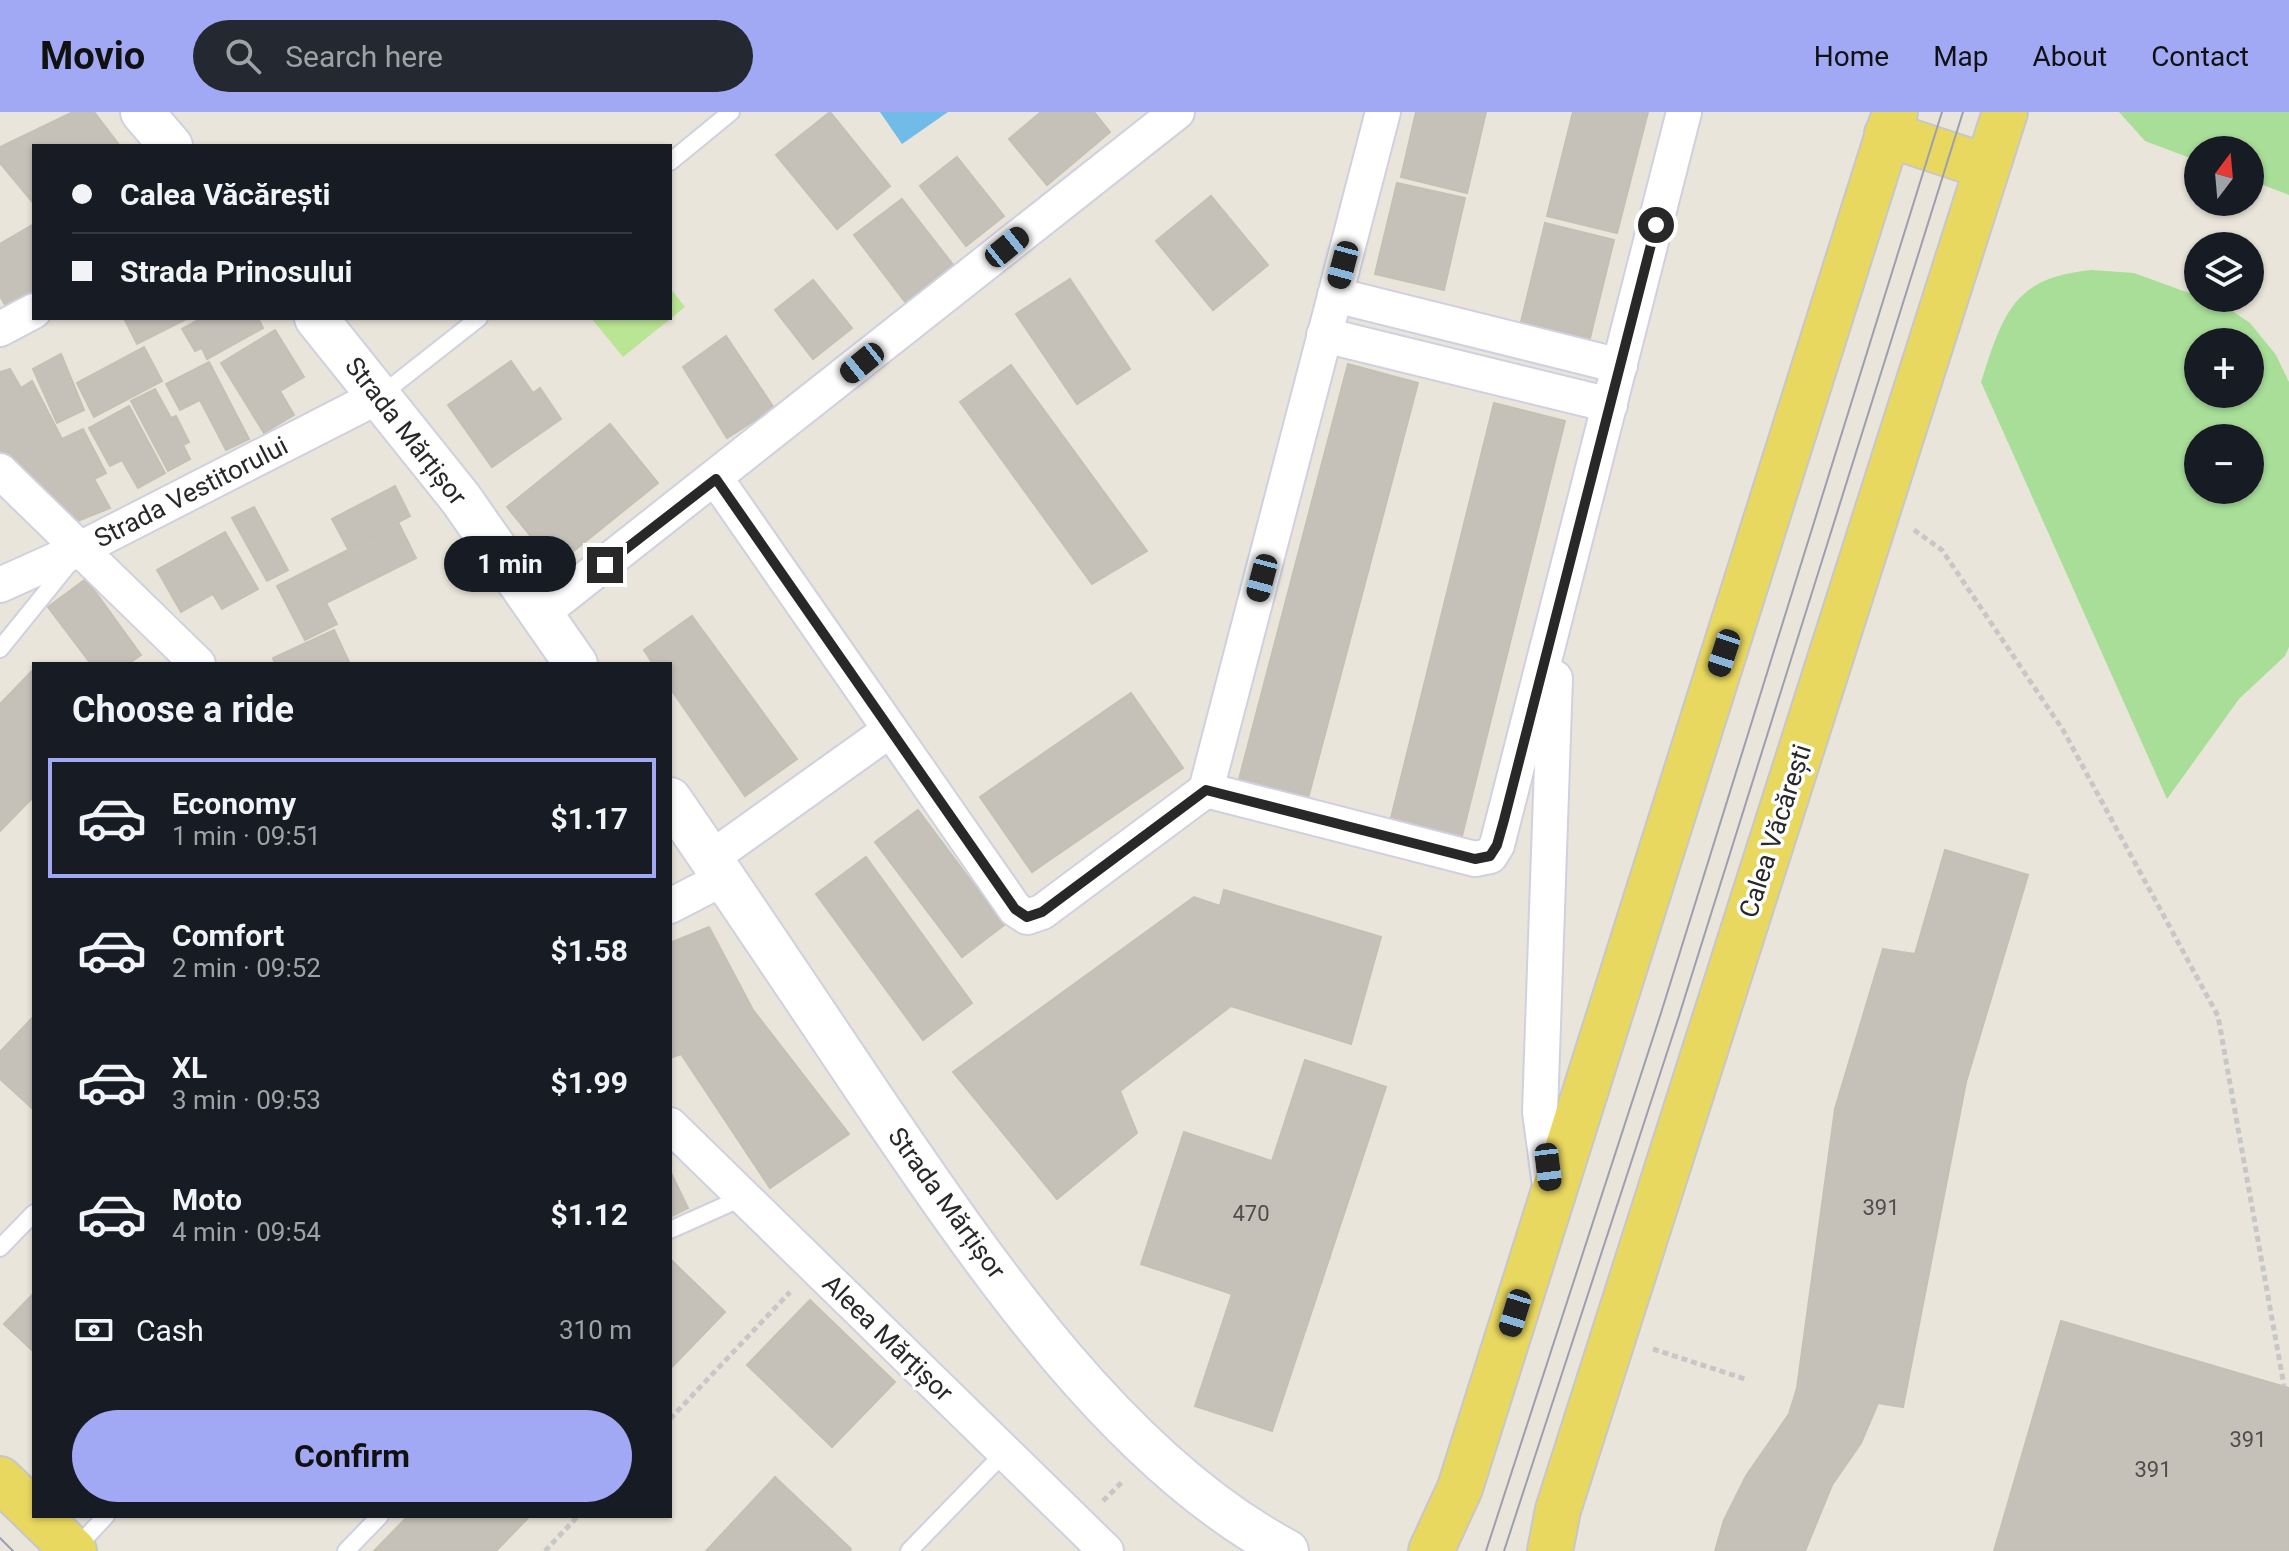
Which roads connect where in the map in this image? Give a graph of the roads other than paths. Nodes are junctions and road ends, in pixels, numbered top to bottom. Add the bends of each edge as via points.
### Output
1 (142, 112) edge
2 (731, 112) edge
3 (1177, 112) edge
4 (1383, 112) edge
5 (1684, 112) edge
6 (2005, 112) edge
7 (1891, 123) edge
8 (169, 144) edge
9 (672, 160) edge
10 (1987, 167) junction
11 (1335, 295) junction
12 (32, 312) edge
13 (318, 320) edge
14 (476, 320) edge
15 (0, 329) edge
16 (1324, 335) junction
17 (1620, 366) junction
18 (381, 395) junction
19 (1610, 405) junction
20 (0, 471) edge
21 (716, 479) junction
22 (80, 549) junction
23 (0, 585) edge
24 (541, 614) junction
25 (1557, 614) junction
26 (0, 649) edge
27 (196, 662) edge
28 (575, 662) edge
29 (890, 730) junction
30 (1206, 790) junction
31 (672, 802) edge
32 (717, 868) junction
33 (672, 904) edge
34 (672, 1127) edge
35 (744, 1197) junction
36 (1552, 1197) junction
37 (32, 1215) edge
38 (672, 1229) edge
39 (0, 1248) edge
40 (1005, 1452) junction
41 (0, 1479) edge
42 (1460, 1488) junction
43 (32, 1510) edge
44 (40, 1518) edge
45 (104, 1518) edge
46 (378, 1518) edge
47 (74, 1551) edge
48 (346, 1551) edge
49 (909, 1551) edge
50 (1106, 1551) edge
51 (1287, 1551) edge
52 (1417, 1551) edge
53 (1431, 1551) edge
54 (1550, 1551) edge

1 - 8 street
2 - 9 lane
3 - 21 street
4 - 11 street
5 - 17 street
6 - 10 main road, Calea Văcărești
7 - 10 main road
7 - 36 main road
10 - 54 main road, Calea Văcărești via 1558,1510
11 - 16 street
11 - 17 street
12 - 15 street
13 - 18 street, Strada Mărțișor
14 - 18 lane
16 - 19 street
16 - 30 street
17 - 19 street
18 - 22 street, Strada Vestitorului
18 - 24 street, Strada Mărțișor
19 - 25 street
20 - 22 street
21 - 24 street
21 - 29 street
22 - 23 street, Strada Vestitorului
22 - 26 lane
22 - 27 street
24 - 28 street, Strada Mărțișor
25 - 30 street via 1490,856 1475,859
25 - 36 street via 1540,1112
29 - 30 street via 1015,909 1027,917 1042,912
29 - 32 street
31 - 32 street, Strada Mărțișor
32 - 33 street
32 - 51 street, Strada Mărțișor via 987,1262 1057,1349 1153,1451 1237,1521
34 - 35 street, Aleea Mărțișor
35 - 38 lane
35 - 40 street, Aleea Mărțișor
36 - 42 main road
37 - 39 lane
40 - 49 lane
40 - 50 street, Aleea Mărțișor
41 - 43 main road
42 - 52 street
42 - 53 main road
44 - 47 main road
45 - 47 lane
46 - 48 lane

